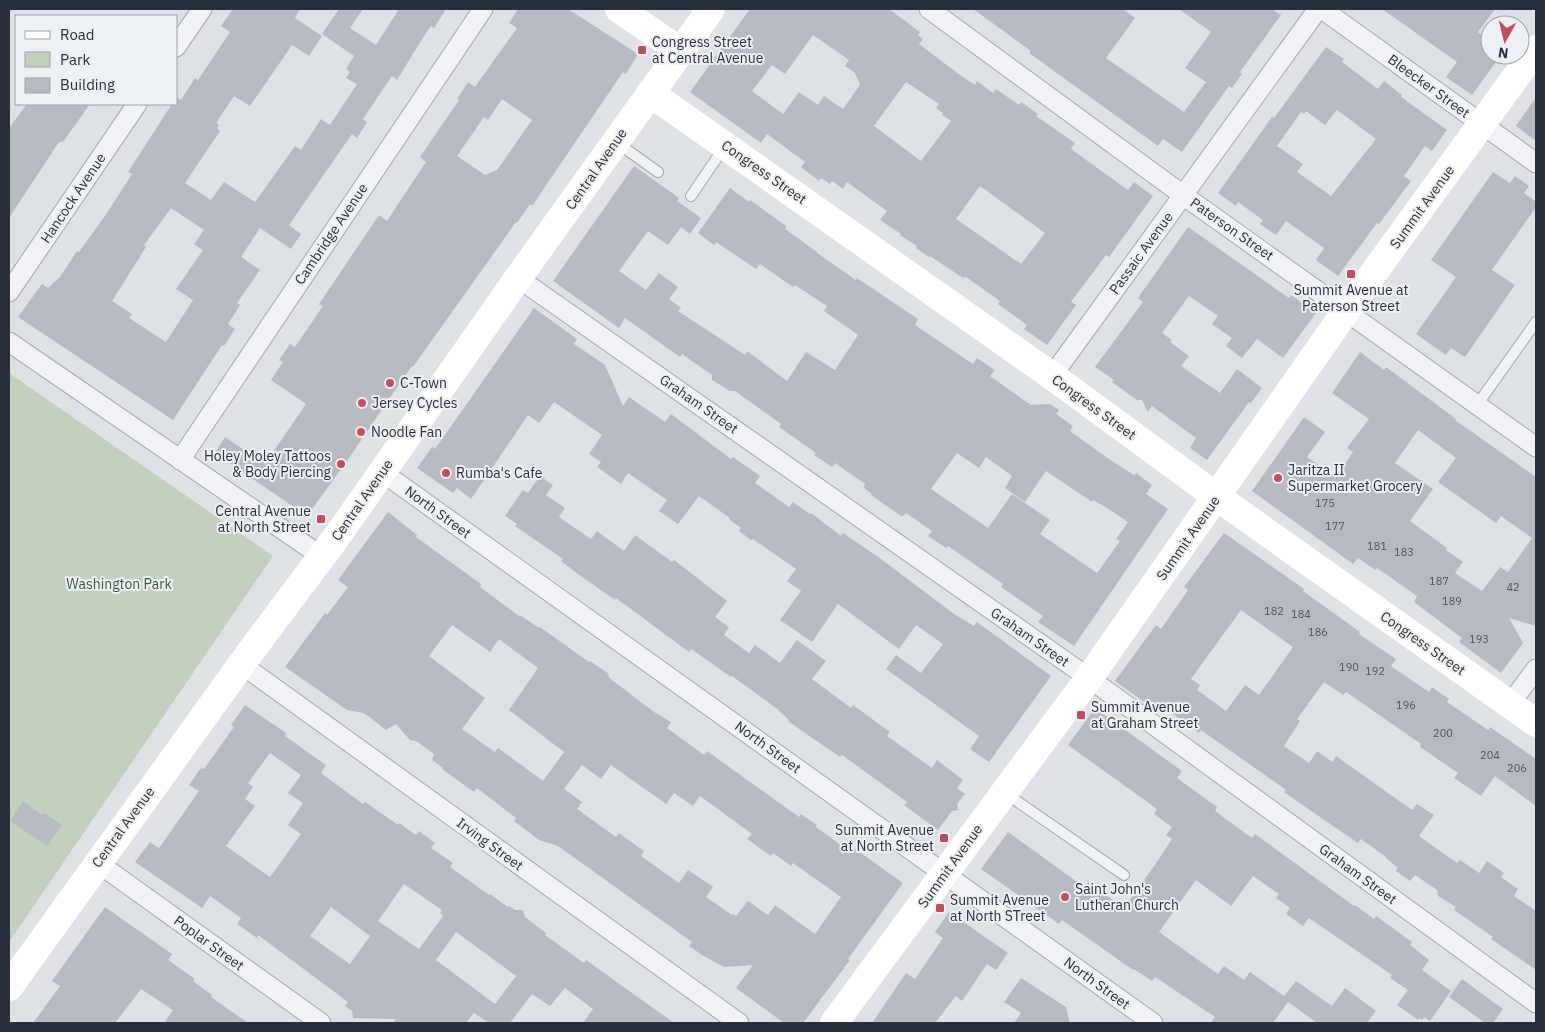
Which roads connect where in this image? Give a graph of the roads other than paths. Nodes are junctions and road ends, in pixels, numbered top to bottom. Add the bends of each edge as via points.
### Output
1 (202, 9) edge
2 (483, 9) edge
3 (619, 9) edge
4 (711, 9) edge
5 (929, 9) edge
6 (1318, 9) edge
7 (1322, 9) edge
8 (178, 44) edge
9 (1536, 49) edge
10 (680, 51) junction
11 (650, 93) junction
12 (136, 105) edge
13 (1482, 124) junction
14 (615, 142) junction
15 (726, 145) junction
16 (1536, 162) edge
17 (658, 172) dead end
18 (1183, 195) junction
19 (691, 196) dead end
20 (518, 278) junction
21 (9, 292) edge
22 (1346, 311) junction
23 (1536, 322) edge
24 (9, 342) edge
25 (1052, 376) junction
26 (1477, 404) junction
27 (1536, 447) edge
28 (180, 460) junction
29 (382, 472) junction
30 (1217, 497) junction
31 (321, 556) junction
32 (241, 664) junction
33 (1536, 669) edge
34 (1089, 678) junction
35 (1510, 704) junction
36 (1536, 723) edge
37 (1005, 792) junction
38 (98, 863) junction
39 (945, 873) junction
40 (1124, 875) dead end
41 (9, 987) edge
42 (1536, 1003) edge
43 (321, 1023) edge
44 (739, 1023) edge
45 (834, 1023) edge
46 (1153, 1023) edge

1 - 8 street
2 - 28 street, Cambridge Avenue
3 - 10 street
4 - 10 street, Central Avenue
5 - 18 street, Paterson Street
6 - 18 street, Passaic Avenue
7 - 13 street, Bleecker Street
9 - 13 street, Summit Avenue
10 - 11 street, Central Avenue
11 - 14 street, Central Avenue
11 - 15 street, Congress Street
12 - 21 street, Hancock Avenue
13 - 16 street, Bleecker Street
13 - 22 street, Summit Avenue
14 - 17 lane
14 - 20 street, Central Avenue
15 - 19 lane
15 - 25 street, Congress Street
18 - 22 street, Paterson Street
18 - 25 street, Passaic Avenue
20 - 29 street, Central Avenue
20 - 34 street, Graham Street
22 - 26 street, Paterson Street
22 - 30 street, Summit Avenue
23 - 26 lane
24 - 28 street
25 - 30 street, Congress Street
26 - 27 street, Paterson Street
28 - 31 street
29 - 31 street, Central Avenue
29 - 39 street, North Street
30 - 34 street, Summit Avenue
30 - 35 street, Congress Street
31 - 32 street, Central Avenue
32 - 38 street, Central Avenue
32 - 44 street, Irving Street
33 - 35 street
34 - 37 street, Summit Avenue
34 - 42 street, Graham Street
35 - 36 street, Congress Street
37 - 39 street, Summit Avenue
37 - 40 lane
38 - 41 street, Central Avenue
38 - 43 street, Poplar Street
39 - 45 street, Summit Avenue
39 - 46 street, North Street

